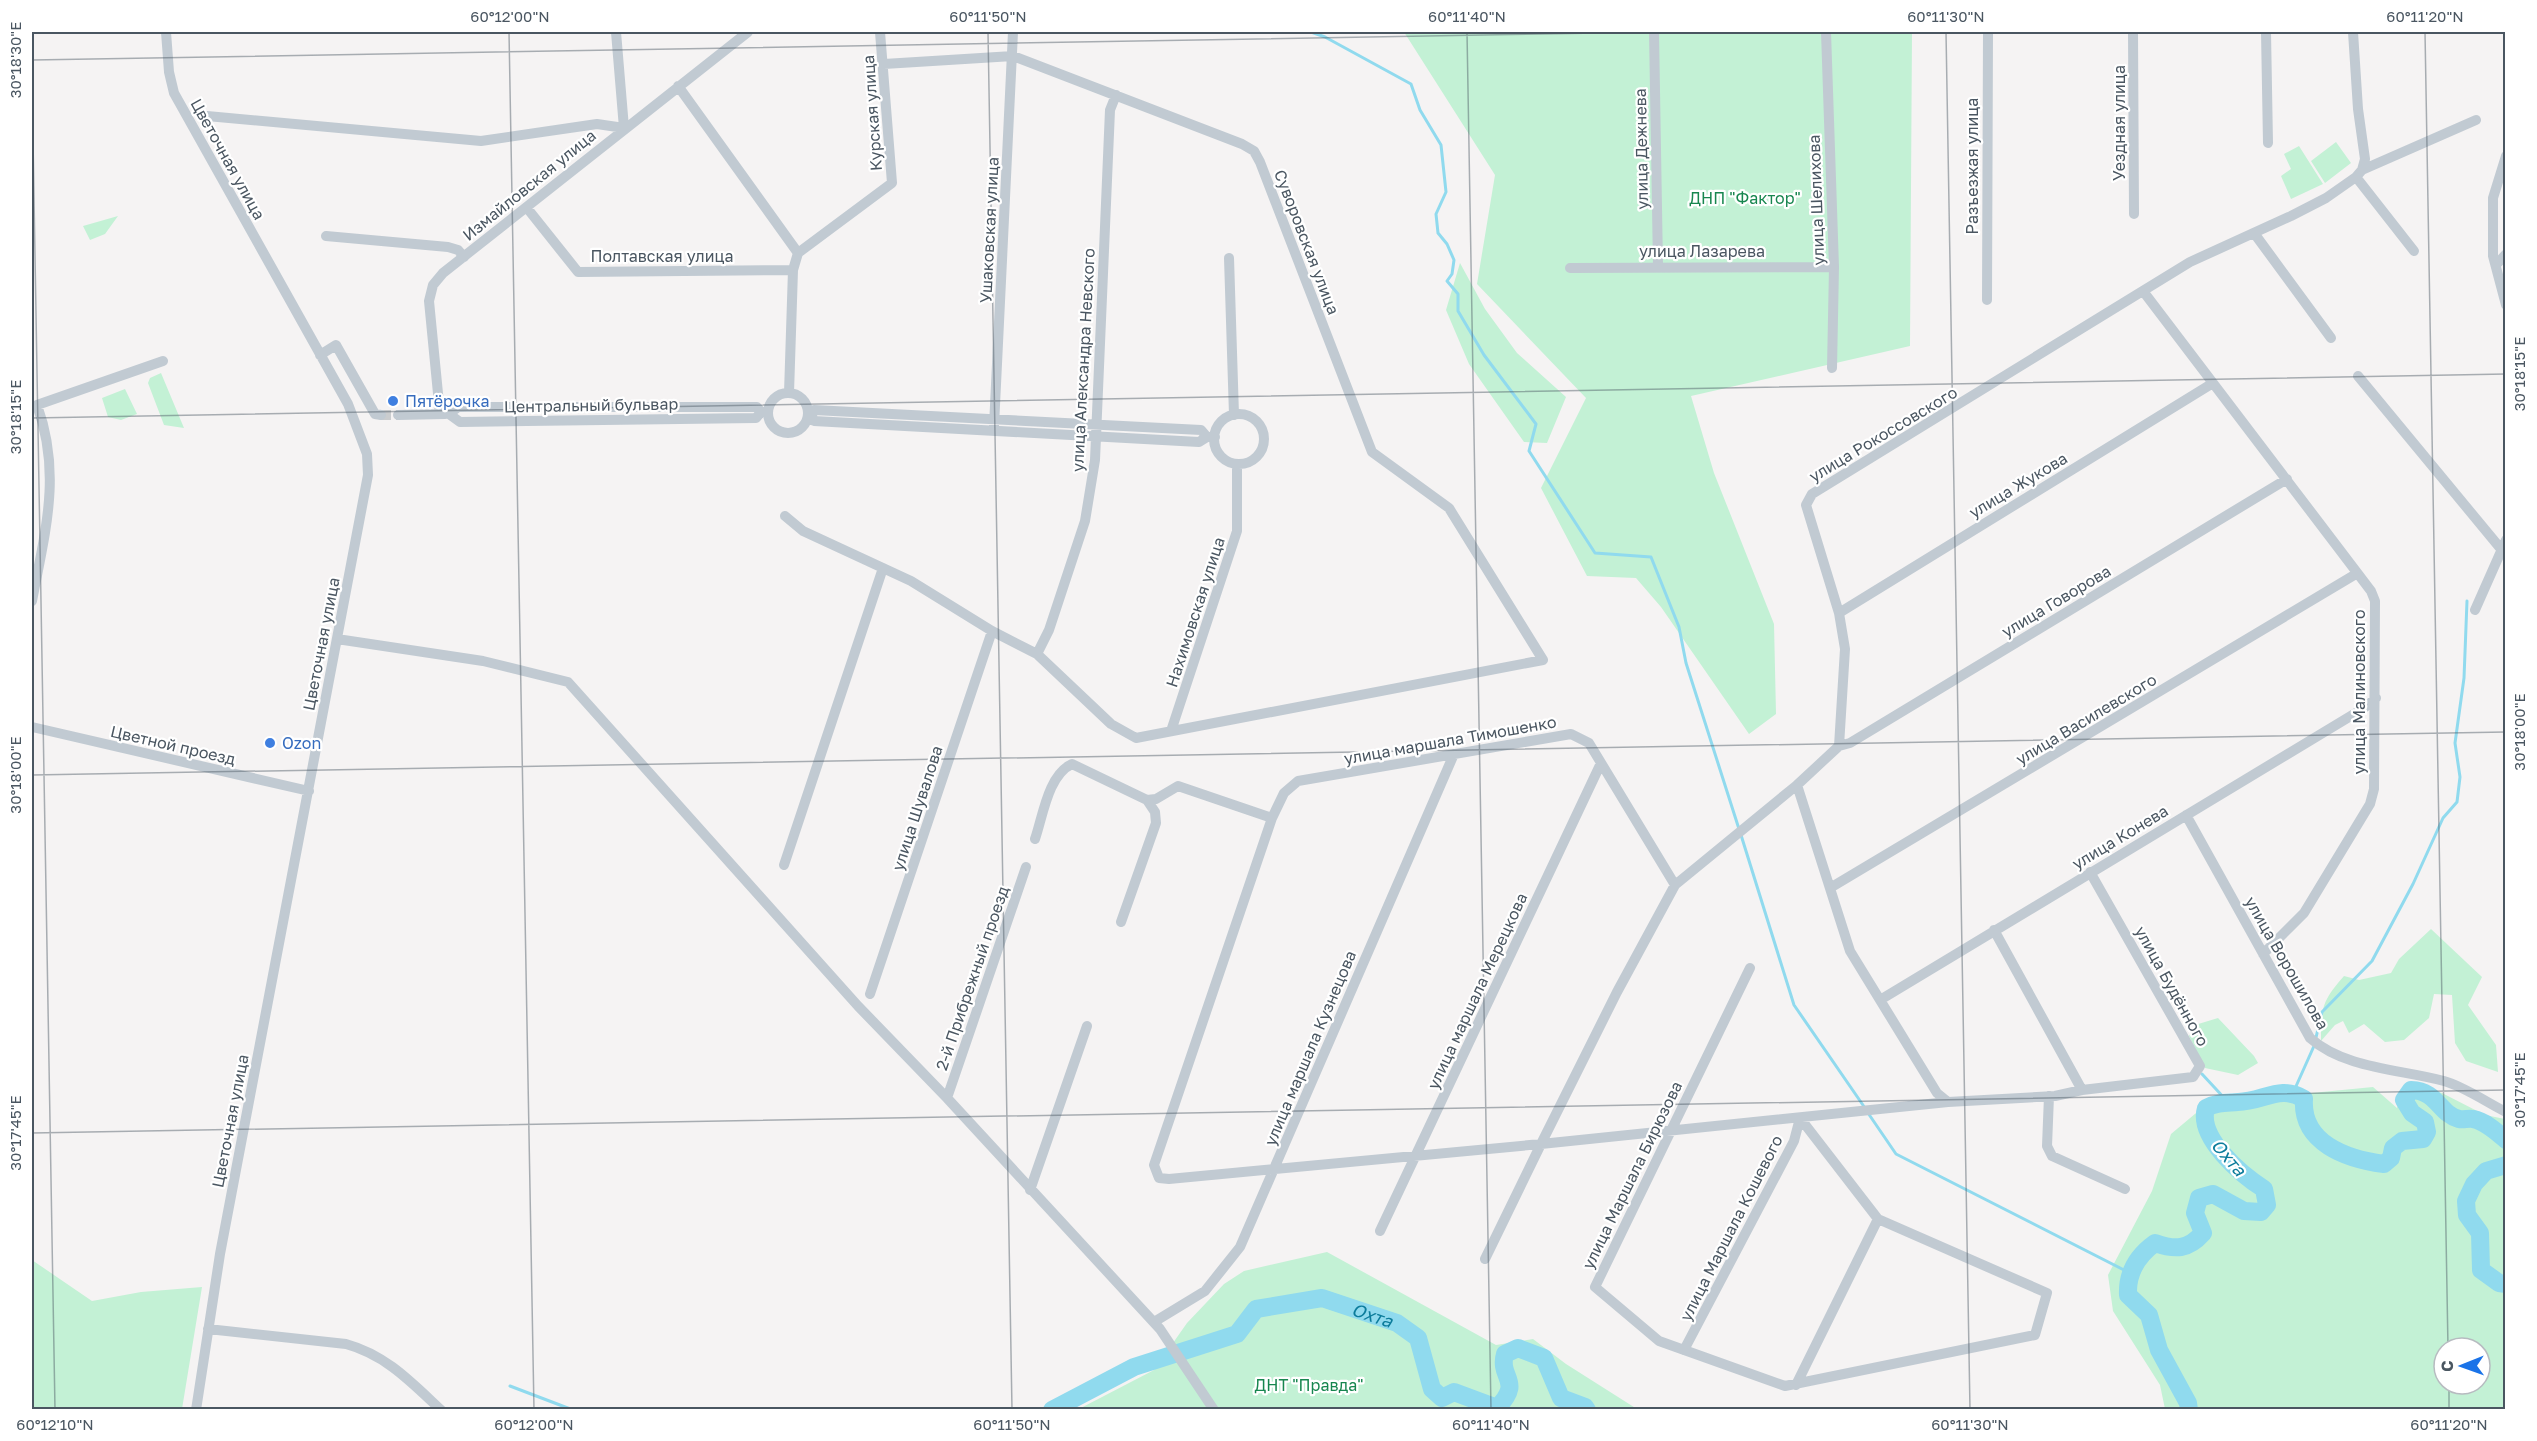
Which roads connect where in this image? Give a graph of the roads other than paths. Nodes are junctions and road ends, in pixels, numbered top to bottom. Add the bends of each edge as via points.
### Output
1 (166, 32) edge
2 (616, 32) edge
3 (748, 32) edge
4 (880, 32) edge
5 (1013, 32) edge
6 (1654, 32) edge
7 (1826, 32) edge
8 (1988, 32) edge
9 (2133, 32) edge
10 (2266, 32) edge
11 (2353, 32) edge
12 (1013, 56) junction
13 (884, 64) junction
14 (678, 86) junction
15 (1116, 95) junction
16 (207, 116) dead end
17 (2476, 120) dead end
18 (624, 128) junction
19 (2268, 143) dead end
20 (2505, 156) edge
21 (2359, 173) junction
22 (527, 208) junction
23 (2134, 214) dead end
24 (2254, 233) junction
25 (326, 236) dead end
26 (2414, 251) dead end
27 (798, 253) junction
28 (2505, 254) edge
29 (464, 257) junction
30 (1229, 258) dead end
31 (2496, 265) junction
32 (1658, 266) junction
33 (1834, 267) junction
34 (1570, 268) dead end
35 (793, 270) junction
36 (2143, 291) junction
37 (1987, 300) dead end
38 (2505, 305) edge
39 (2331, 338) dead end
40 (320, 355) junction
41 (162, 361) dead end
42 (1832, 368) dead end
43 (2358, 376) dead end
44 (2213, 383) junction
45 (789, 393) junction
46 (765, 412) junction
47 (444, 414) junction
48 (810, 414) junction
49 (381, 415) dead end
50 (398, 415) tunnel mouth
51 (1234, 415) junction
52 (994, 424) junction
53 (1095, 430) junction
54 (1211, 437) junction
55 (1238, 464) junction
56 (2287, 479) junction
57 (785, 516) dead end
58 (2503, 544) edge
59 (883, 568) junction
60 (2356, 574) junction
61 (32, 602) edge
62 (2475, 610) dead end
63 (1839, 613) junction
64 (992, 631) junction
65 (337, 639) junction
66 (1037, 654) junction
67 (2376, 699) junction
68 (32, 727) edge
69 (1172, 731) junction
70 (1839, 746) junction
71 (1454, 754) junction
72 (1601, 763) junction
73 (1797, 786) junction
74 (1167, 790) junction
75 (309, 791) junction
76 (1147, 800) junction
77 (2186, 815) junction
78 (1272, 818) junction
79 (1156, 823) junction
80 (1035, 839) dead end
81 (784, 865) dead end
82 (1026, 867) dead end
83 (2091, 872) junction
84 (1675, 885) junction
85 (1830, 888) junction
86 (1122, 922) dead end
87 (1994, 930) junction
88 (2263, 954) junction
89 (1750, 968) dead end
90 (870, 994) dead end
91 (1880, 1000) junction
92 (1087, 1026) dead end
93 (2082, 1090) junction
94 (2049, 1096) junction
95 (947, 1098) junction
96 (1948, 1102) junction
97 (2505, 1112) edge
98 (1800, 1118) junction
99 (1671, 1131) junction
100 (1541, 1144) junction
101 (1416, 1156) junction
102 (1274, 1169) junction
103 (2125, 1189) dead end
104 (1030, 1190) junction
105 (1878, 1219) junction
106 (1380, 1231) dead end
107 (1485, 1259) dead end
108 (1157, 1326) junction
109 (208, 1329) junction
110 (1684, 1350) junction
111 (1796, 1385) junction
112 (196, 1410) edge
113 (441, 1410) edge
114 (1215, 1410) edge

1 - 40 street, Цветочная улица via 174,93 288,309
2 - 18 street
3 - 14 street, Измайловская улица
4 - 13 street, Курская улица
5 - 12 street, Ушаковская улица
6 - 32 street, улица Дежнева
7 - 33 street, улица Шелихова
8 - 37 street, Разъезжая улица
9 - 23 street, Уездная улица
10 - 19 street
11 - 21 street via 2365,156
12 - 13 street, Суворовская улица
12 - 15 street, Суворовская улица
12 - 52 street, Ушаковская улица
13 - 27 street, Курская улица via 892,183
14 - 18 street, Измайловская улица
14 - 27 street
15 - 53 street, улица Александра Невского via 1110,110
15 - 69 street, Суворовская улица via 1254,152 1372,452 1449,508 1543,660
16 - 18 street via 481,141 597,124
17 - 21 street, улица Рокоссовского
18 - 22 street, Измайловская улица
20 - 31 street via 2493,198
21 - 24 street, улица Рокоссовского via 2326,198
21 - 26 street
22 - 29 street, Измайловская улица
22 - 35 street, Полтавская улица via 578,272
24 - 36 street, улица Рокоссовского via 2190,262
24 - 39 street
25 - 29 street via 448,247
27 - 35 street
28 - 31 street
29 - 47 street, Измайловская улица via 433,285 429,301
30 - 51 street
31 - 38 street
32 - 33 street, улица Лазарева
32 - 34 street, улица Лазарева
33 - 42 street, улица Шелихова
35 - 45 street
36 - 44 street, улица Малиновского
36 - 63 street, улица Рокоссовского via 1812,494 1806,505 1808,515
40 - 49 street via 336,345 375,414
40 - 65 street, Цветочная улица via 348,404 367,454 368,475
41 - 61 street via 37,405 46,432 51,503
43 - 58 street
44 - 56 street, улица Малиновского
44 - 63 street, улица Жукова
45 - 46 street, Центральный бульвар via 775,398
45 - 48 street via 803,400
46 - 47 street, Центральный бульвар via 756,418 460,422
46 - 48 street via 783,433 800,429
47 - 50 street, Центральный бульвар
48 - 52 street via 814,421
51 - 54 street
51 - 55 street via 1255,420 1264,440 1260,453 1251,462
52 - 53 street
53 - 54 street via 1201,430
53 - 66 street, улица Александра Невского via 1095,460 1085,521 1049,630
54 - 55 street via 1220,455
55 - 69 street, Нахимовская улица via 1237,531
56 - 60 street, улица Малиновского
56 - 70 street, улица Говорова via 1851,743
57 - 59 street via 803,531
58 - 62 street
59 - 64 street
59 - 81 street
60 - 67 street, улица Малиновского via 2371,591 2374,601
60 - 85 street, улица Василевского
63 - 70 street, улица Рокоссовского via 1845,649
64 - 66 street
64 - 90 street, улица Шувалова
65 - 75 street, Цветочная улица
65 - 95 street via 483,661 568,682 858,1006
66 - 69 street via 1112,724 1136,738
67 - 77 street, улица Конева
67 - 88 street, улица Малиновского via 2374,789 2370,804 2304,913
68 - 75 street, Цветной проезд
70 - 73 street
71 - 72 street, улица маршала Тимошенко via 1571,734 1589,743
71 - 78 street, улица маршала Тимошенко via 1298,781 1284,793
71 - 102 street, улица маршала Кузнецова
72 - 84 street, улица маршала Тимошенко
72 - 101 street, улица маршала Мерецкова
73 - 84 street
73 - 85 street
74 - 76 street via 1156,799
74 - 78 street via 1178,786
74 - 79 street
75 - 109 street, Цветочная улица
76 - 79 street via 1155,812
76 - 80 street via 1072,764 1056,778
77 - 83 street, улица Конева
77 - 88 street, улица Ворошилова
78 - 102 street, улица маршала Тимошенко via 1154,1166 1159,1178 1169,1179
79 - 86 street
82 - 95 street, 2-й Прибрежный проезд
83 - 87 street, улица Конева
83 - 93 street, улица Будённого via 2200,1066 2187,1079
84 - 100 street
85 - 91 street via 1850,951
87 - 91 street, улица Конева
87 - 93 street
88 - 97 street, улица Ворошилова via 2315,1043 2352,1060 2446,1082
89 - 99 street, улица Маршала Бирюзова
91 - 96 street via 1937,1093
92 - 104 street
93 - 94 street
94 - 96 street
94 - 103 street via 2047,1146 2052,1156
95 - 104 street
96 - 98 street, улица маршала Тимошенко
98 - 99 street, улица маршала Тимошенко
98 - 105 street
98 - 110 street, улица Маршала Кошевого via 1794,1141
99 - 100 street, улица маршала Тимошенко
99 - 110 street, улица Маршала Бирюзова via 1595,1287 1659,1341
100 - 101 street, улица маршала Тимошенко
100 - 107 street
101 - 102 street, улица маршала Тимошенко
101 - 106 street, улица маршала Мерецкова
102 - 108 street, улица маршала Кузнецова via 1240,1247 1205,1291
104 - 108 street
105 - 111 street
105 - 111 street via 2047,1293 2035,1335
108 - 114 street
109 - 112 street, Цветочная улица
109 - 113 street via 346,1344 368,1350 393,1365
110 - 111 street, улица Маршала Бирюзова via 1785,1386

